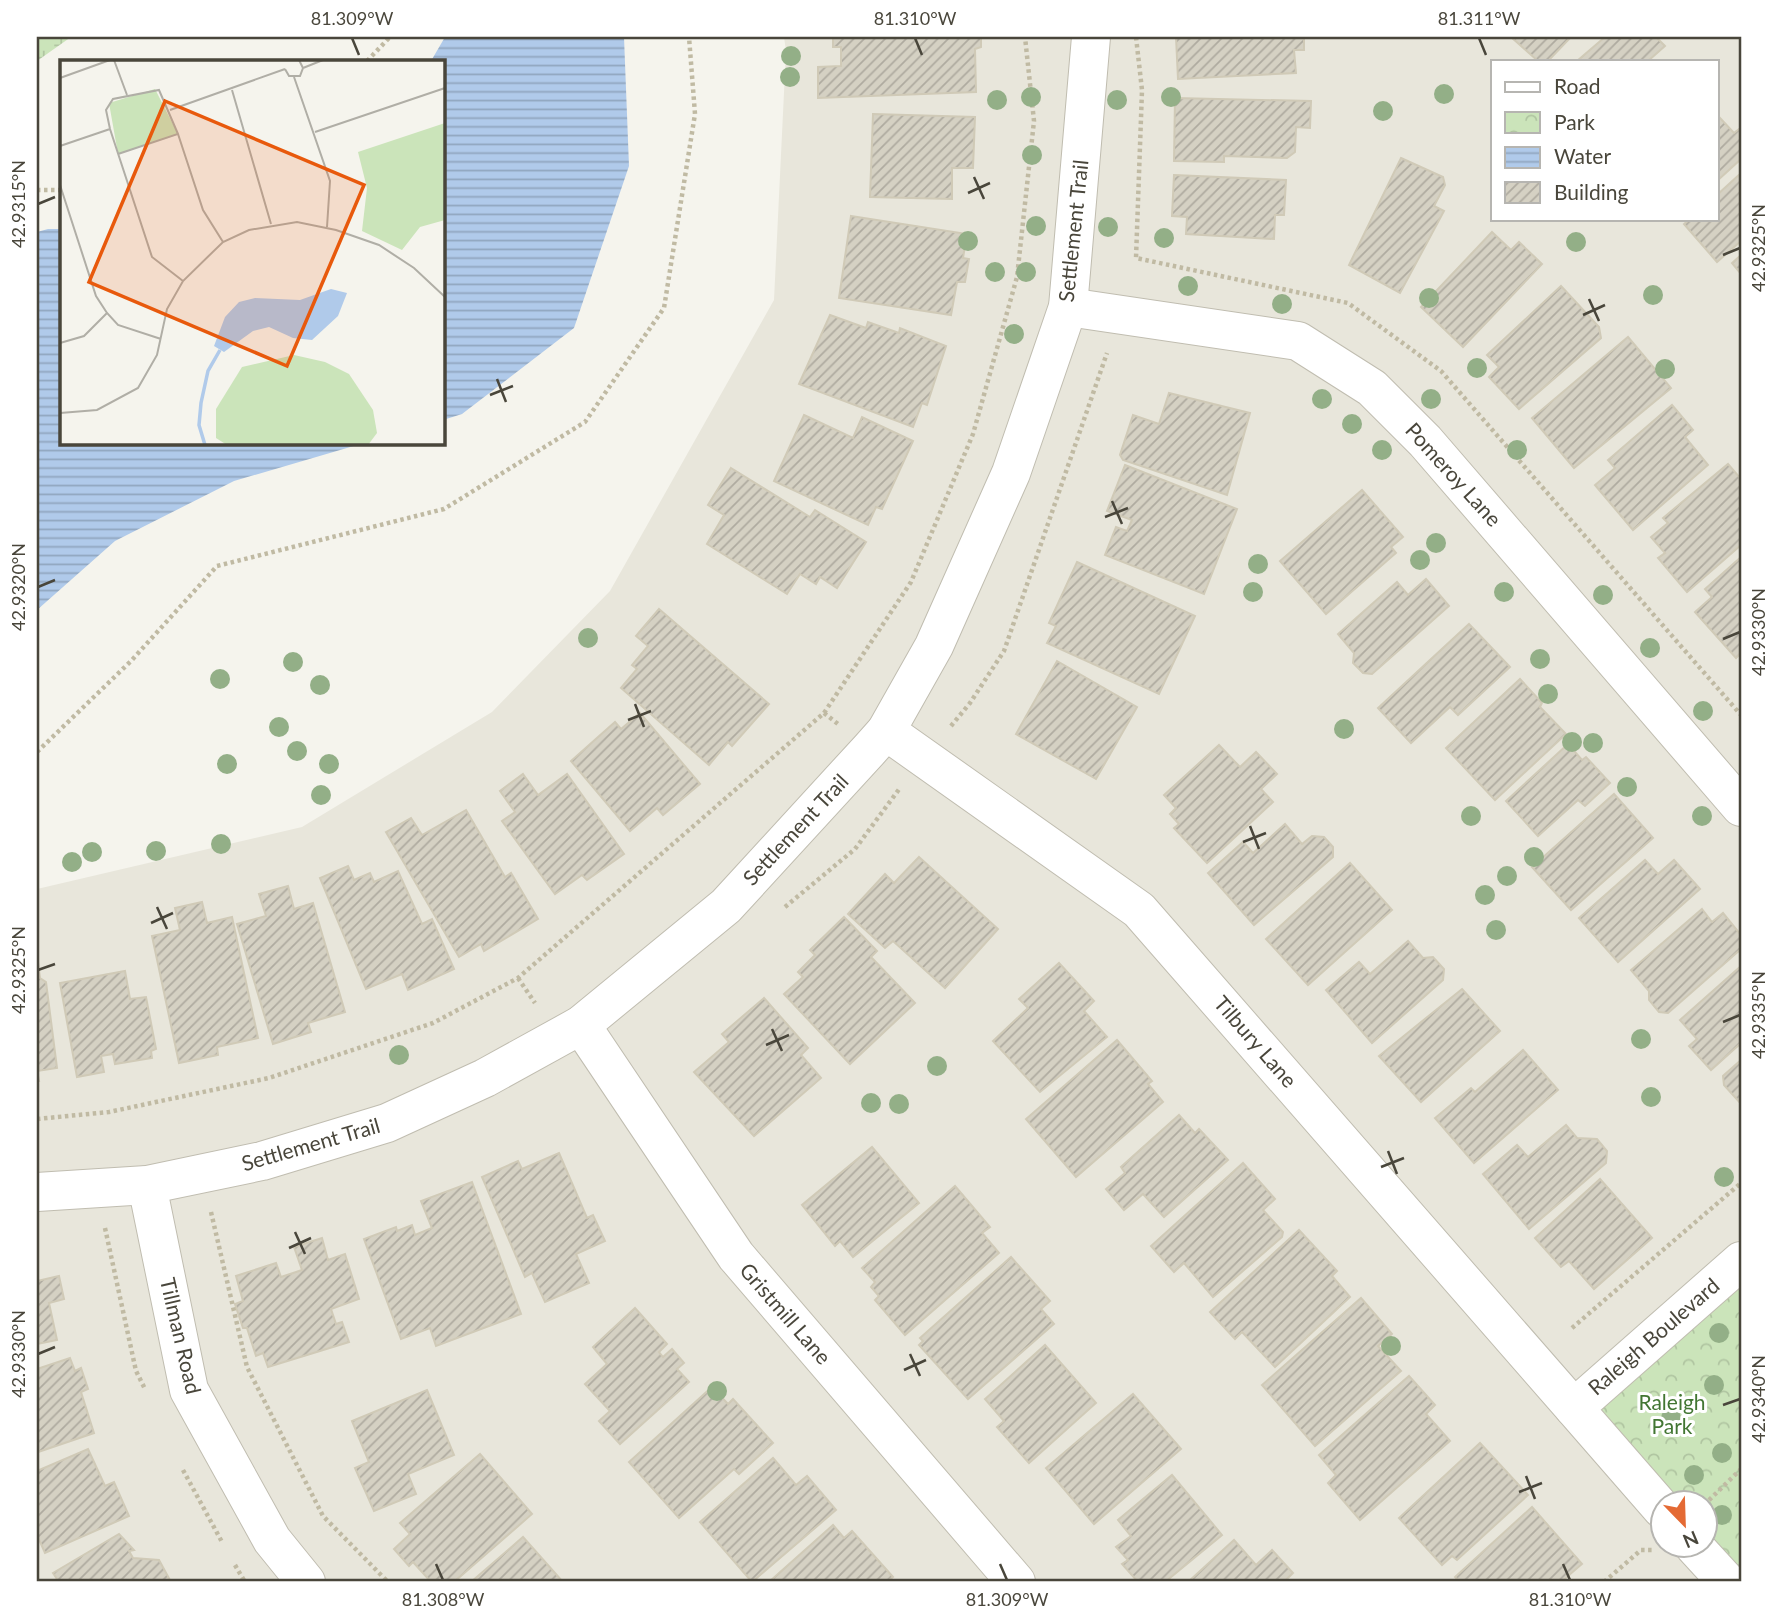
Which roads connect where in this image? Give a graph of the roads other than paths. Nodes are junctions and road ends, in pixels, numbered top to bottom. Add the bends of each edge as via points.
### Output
1 (1091, 37) edge
2 (1068, 307) junction
3 (887, 731) junction
4 (1741, 807) edge
5 (581, 1024) junction
6 (147, 1185) junction
7 (37, 1192) edge
8 (1741, 1261) edge
9 (1574, 1408) junction
10 (1648, 1518) edge
11 (306, 1582) edge
12 (1016, 1582) edge

1 - 2 street, Settlement Trail
2 - 3 street, Settlement Trail via 1011,473 933,646
2 - 4 street, Pomeroy Lane via 1298,341 1372,388 1425,441
3 - 5 street, Settlement Trail via 726,906
3 - 9 street, Tilbury Lane via 1139,909
5 - 6 street, Settlement Trail via 485,1078 387,1123 262,1161
5 - 12 street, Gristmill Lane via 736,1256
6 - 7 street, Settlement Trail
6 - 11 street, Tillman Road via 189,1390 272,1540
8 - 9 street, Raleigh Boulevard
9 - 10 street, Raleigh Boulevard

